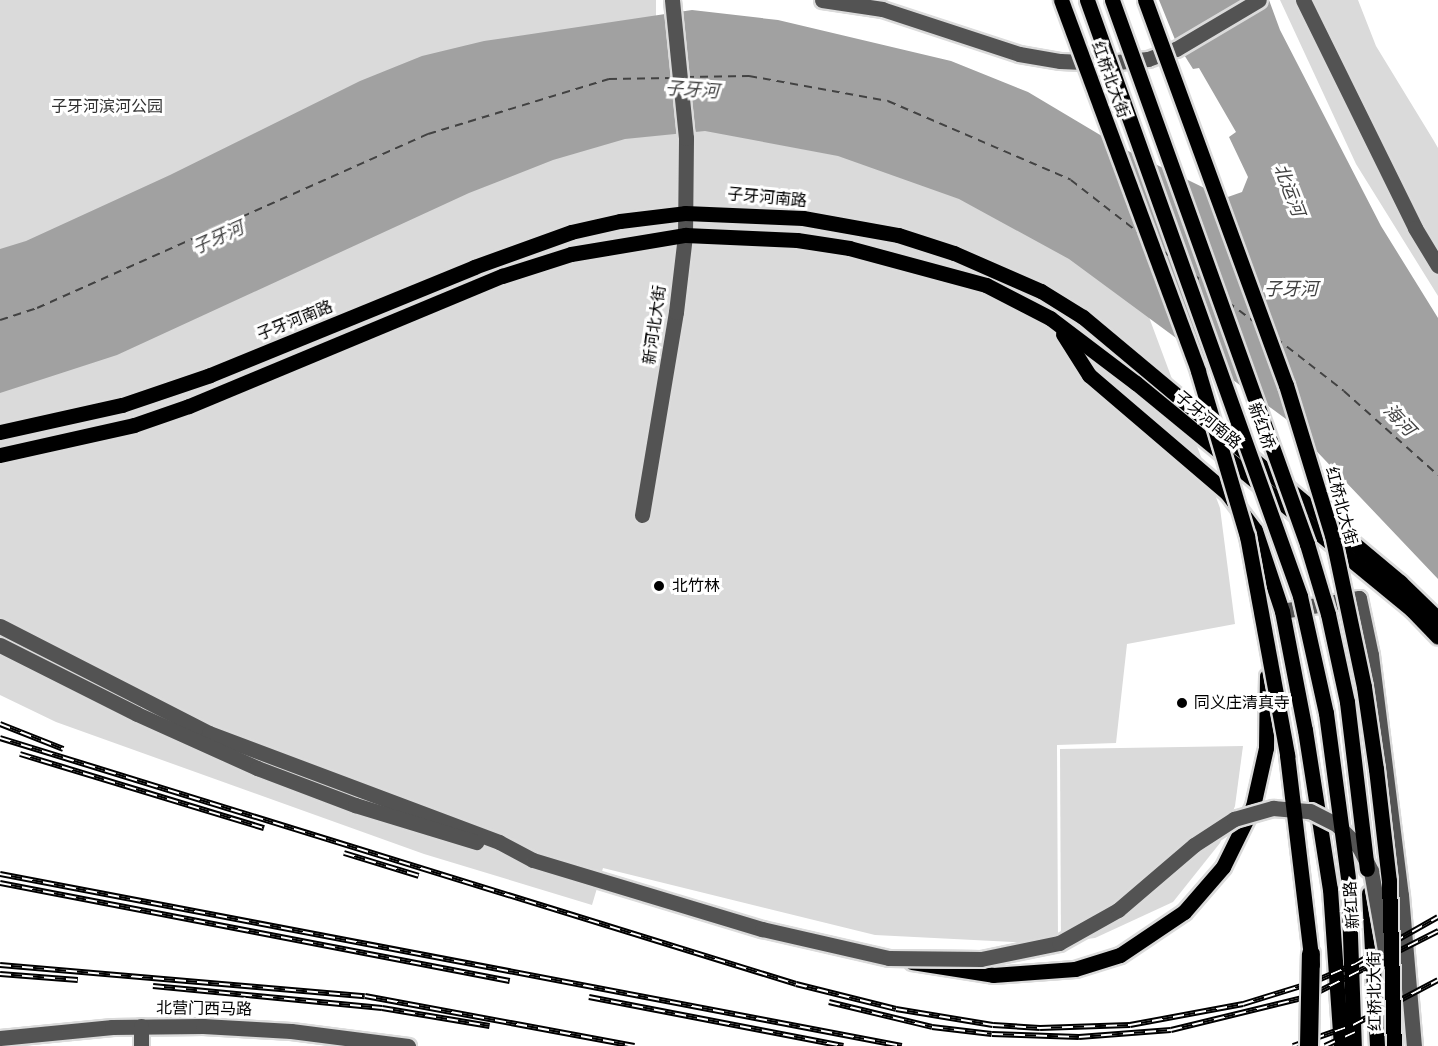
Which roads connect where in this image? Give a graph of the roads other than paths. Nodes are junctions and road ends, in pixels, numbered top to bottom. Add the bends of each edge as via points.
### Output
1 (672, 0) edge
2 (822, 0) edge
3 (1061, 0) edge
4 (1087, 0) edge
5 (1113, 0) edge
6 (1145, 0) edge
7 (1259, 0) edge
8 (1303, 0) edge
9 (685, 213) junction
10 (658, 216) junction
11 (685, 235) junction
12 (660, 237) junction
13 (1438, 266) edge
14 (1050, 318) junction
15 (0, 432) edge
16 (0, 455) edge
17 (642, 515) dead end
18 (1260, 600) junction
19 (1282, 611) junction
20 (1438, 619) edge
21 (0, 626) edge
22 (1438, 637) edge
23 (0, 645) edge
24 (533, 860) junction
25 (1368, 869) joint
26 (1348, 878) joint
27 (1311, 954) junction
28 (889, 958) junction
29 (1392, 988) junction
30 (141, 1026) junction
31 (0, 1027) edge
32 (112, 1027) junction
33 (0, 1038) edge
34 (141, 1046) edge
35 (406, 1046) edge
36 (1309, 1046) edge
37 (1318, 1046) edge
38 (1341, 1046) edge
39 (1354, 1046) edge
40 (1377, 1046) edge
41 (1394, 1046) edge
42 (1414, 1046) edge

1 - 9 street, 新河北大街 via 686,138
2 - 7 street via 882,9 1020,54 1060,62 1148,59 1176,49
3 - 18 main road, 红桥北大街, bridge via 1198,371 1247,537
4 - 26 main road, 新红桥, bridge via 1300,596 1326,713
5 - 25 main road, 新红桥, bridge via 1325,604 1347,702
6 - 29 main road, 红桥北大街, bridge via 1286,385 1332,535 1364,687 1376,769 1389,881
8 - 13 street via 1415,228
9 - 10 main road, 子牙河南路
9 - 11 street, 新河北大街
9 - 20 main road, 子牙河南路 via 803,218 898,235 954,253 1041,291 1083,317 1175,391
10 - 12 main road via 667,219 669,226
10 - 15 main road, 子牙河南路 via 579,230 527,247 210,375 122,405
11 - 12 main road, 子牙河南路
11 - 14 main road, 子牙河南路 via 786,239 849,248 986,285
11 - 17 street, 新河北大街
12 - 16 main road, 子牙河南路 via 571,254 502,276 189,406 134,425
14 - 19 main road via 1075,349 1089,375 1227,493 1255,530
14 - 22 main road, 子牙河南路 via 1136,383 1412,610
18 - 27 main road, 红桥北大街, bridge via 1287,754
18 - 28 main road, bridge via 1269,692 1266,748 1253,806 1223,867 1184,912 1120,955 1075,969 1026,975 951,970
19 - 38 main road via 1304,719 1330,889
19 - 42 street via 1359,598 1371,656 1401,895
21 - 24 street, bridge via 209,733 499,842
23 - 24 street, bridge via 137,714 267,772 355,805
24 - 28 street, bridge via 762,929
25 - 40 main road, 新红路
26 - 39 main road, 新红路
27 - 36 highway, bridge
27 - 37 main road, 红桥北大街, bridge
28 - 29 street, bridge via 981,959 1059,943 1118,910 1214,830 1251,812 1295,808 1336,824 1359,848 1376,893
29 - 41 main road, 红桥北大街, bridge
30 - 32 street, 北营门西马路
30 - 34 street
30 - 35 street, 北营门西马路 via 248,1028
31 - 32 street
32 - 33 street, 北营门西马路

